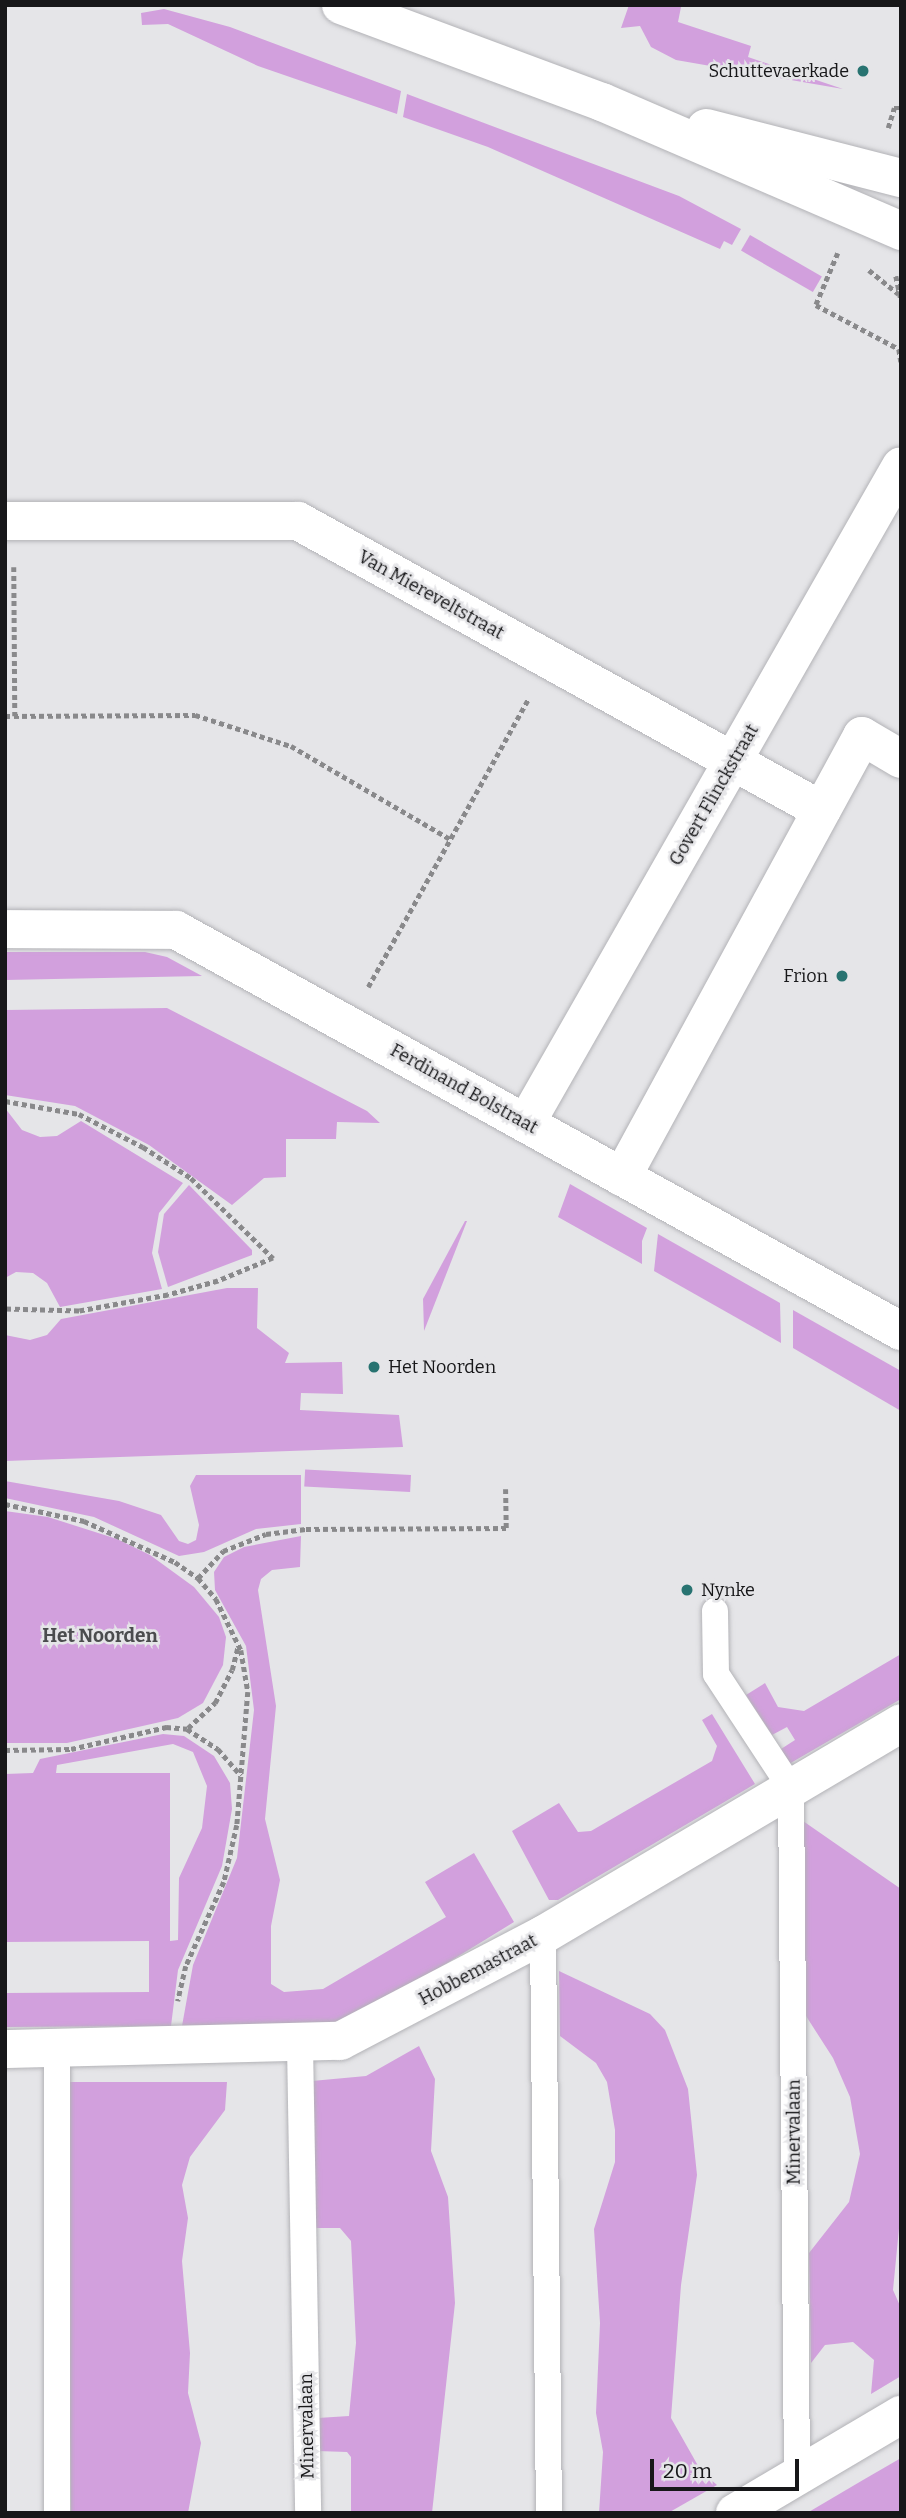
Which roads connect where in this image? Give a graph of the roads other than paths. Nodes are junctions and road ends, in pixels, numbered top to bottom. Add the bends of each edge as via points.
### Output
1 (341, 5) edge
2 (602, 102) junction
3 (901, 178) edge
4 (901, 232) edge
5 (901, 466) edge
6 (10, 521) edge
7 (901, 759) edge
8 (734, 760) junction
9 (821, 810) junction
10 (5, 929) edge
11 (526, 1124) junction
12 (622, 1177) junction
13 (901, 1331) edge
14 (715, 1611) dead end
15 (901, 1723) edge
16 (791, 1788) junction
17 (543, 1935) junction
18 (300, 2045) junction
19 (57, 2048) junction
20 (5, 2049) edge
21 (901, 2415) edge
22 (797, 2477) junction
23 (57, 2513) edge
24 (308, 2513) edge
25 (549, 2513) edge
26 (735, 2513) edge

1 - 2 street
2 - 3 street
2 - 4 street
5 - 8 street, Govert Flinckstraat
6 - 8 street, Van Miereveltstraat via 298,521
7 - 9 street via 862,736
8 - 9 street, Van Miereveltstraat
8 - 11 street, Govert Flinckstraat
9 - 12 street
10 - 11 street, Ferdinand Bolstraat via 176,930
11 - 12 street, Ferdinand Bolstraat
12 - 13 street, Ferdinand Bolstraat
14 - 16 lane via 716,1674
15 - 16 street, Hobbemastraat
16 - 17 street, Hobbemastraat
16 - 22 lane, Minervalaan
17 - 18 street, Hobbemastraat via 371,2028 340,2041
17 - 25 lane
18 - 19 street, Hobbemastraat
18 - 24 lane, Minervalaan
19 - 20 street, Hobbemastraat
19 - 23 lane
21 - 22 street
22 - 26 street

